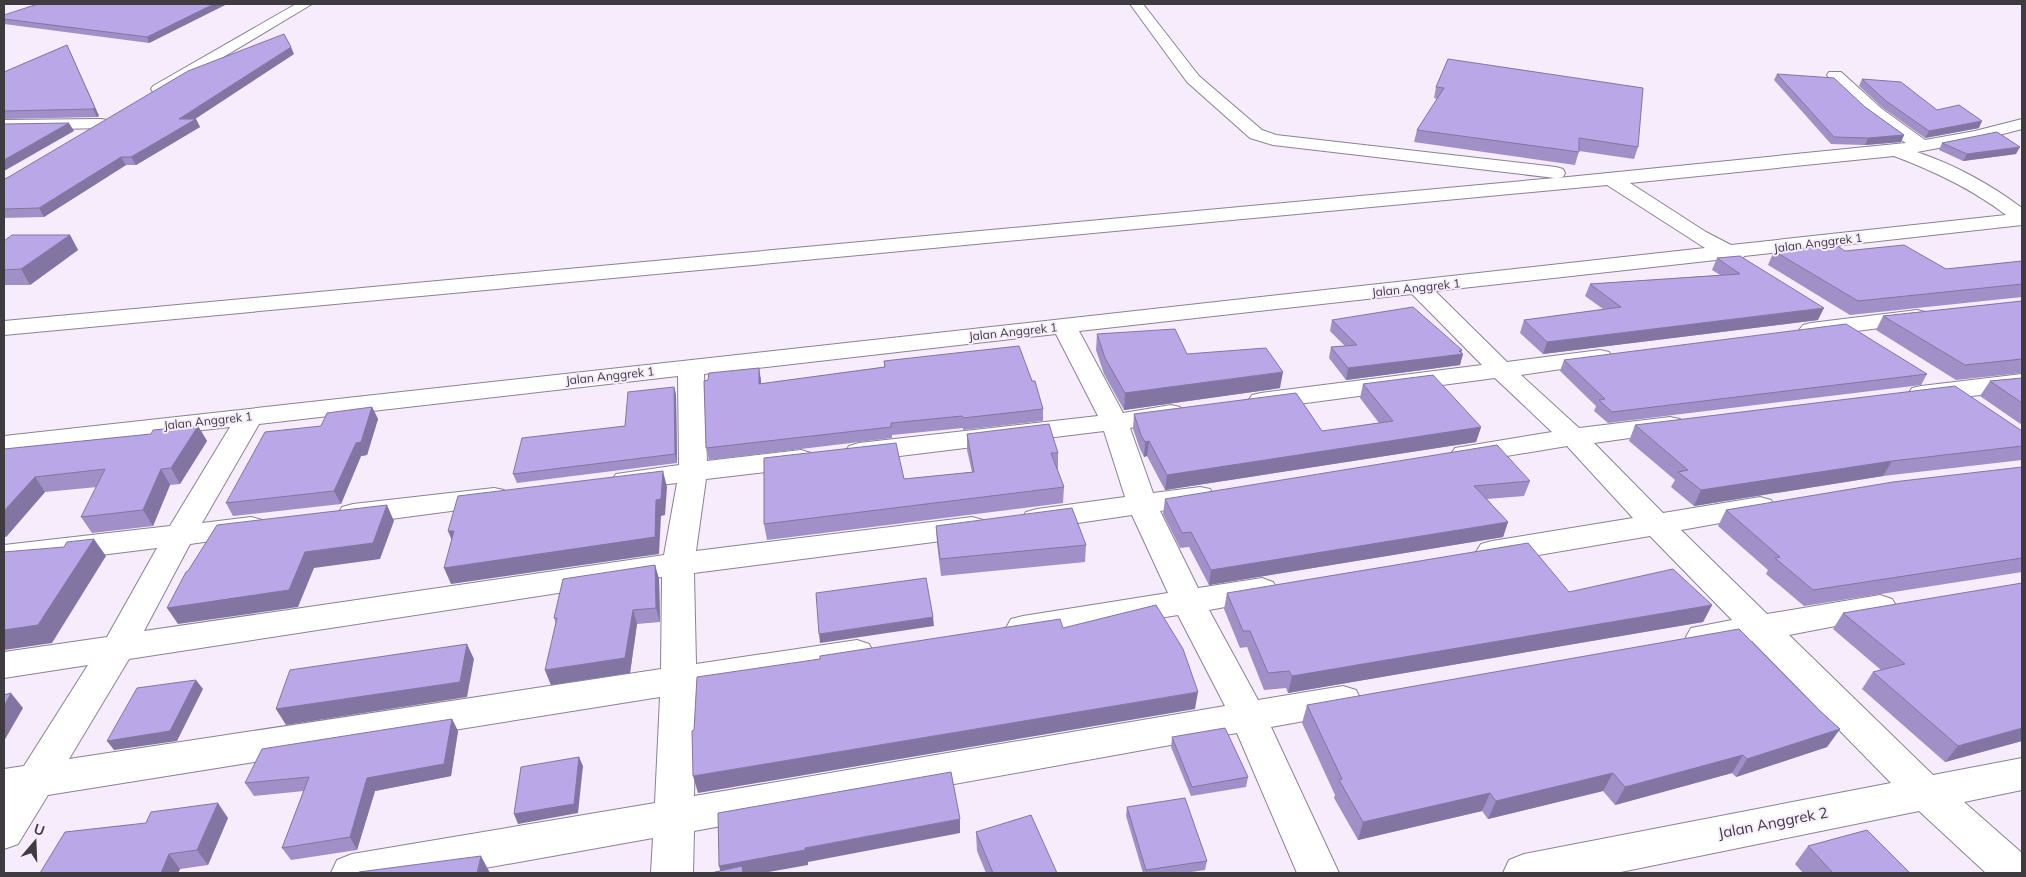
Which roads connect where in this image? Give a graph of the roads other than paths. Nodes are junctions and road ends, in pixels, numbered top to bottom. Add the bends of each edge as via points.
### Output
1 (304, 4) edge
2 (1136, 4) edge
3 (1835, 75) dead end
4 (142, 100) edge
5 (118, 114) edge
6 (101, 124) junction
7 (2022, 124) edge
8 (4, 125) edge
9 (77, 138) edge
10 (1921, 145) junction
11 (1896, 150) junction
12 (1618, 184) junction
13 (2022, 218) edge
14 (1731, 253) junction
15 (1755, 268) edge
16 (1418, 287) junction
17 (1812, 305) edge
18 (1943, 314) edge
19 (1844, 325) junction
20 (1064, 326) junction
21 (4, 328) edge
22 (1785, 333) edge
23 (1876, 345) edge
24 (1628, 354) edge
25 (691, 368) junction
26 (1501, 370) junction
27 (1917, 370) edge
28 (2022, 382) edge
29 (1950, 390) junction
30 (1890, 398) edge
31 (1238, 404) edge
32 (1199, 409) edge
33 (1982, 412) edge
34 (250, 416) junction
35 (1115, 422) junction
36 (1692, 422) edge
37 (1573, 437) junction
38 (4, 444) edge
39 (1436, 459) edge
40 (693, 472) junction
41 (604, 483) edge
42 (1230, 492) edge
43 (515, 494) edge
44 (1785, 503) edge
45 (1142, 506) junction
46 (327, 517) edge
47 (278, 523) edge
48 (1657, 525) junction
49 (179, 536) junction
50 (4, 556) edge
51 (1462, 557) edge
52 (678, 564) junction
53 (1295, 585) edge
54 (1188, 602) junction
55 (1906, 603) edge
56 (1760, 627) junction
57 (992, 632) edge
58 (1671, 643) edge
59 (117, 649) junction
60 (885, 649) edge
61 (4, 665) edge
62 (679, 680) junction
63 (1376, 694) edge
64 (1248, 716) junction
65 (2022, 774) edge
66 (19, 783) edge
67 (1925, 792) junction
68 (674, 817) junction
69 (4, 831) edge
70 (352, 873) edge
71 (672, 873) edge
72 (1318, 873) edge
73 (1524, 873) edge
74 (2015, 873) edge

1 - 4 street
2 - 12 street via 1193,79 1256,134 1273,140
3 - 10 street via 1891,126
5 - 6 street
6 - 8 street
6 - 9 street
7 - 10 street
10 - 11 street
11 - 12 street
11 - 13 street via 1931,163 1988,192
12 - 14 street
12 - 21 street
13 - 14 street, Jalan Anggrek 1
14 - 15 street
14 - 16 street, Jalan Anggrek 1
16 - 20 street, Jalan Anggrek 1
16 - 26 street
17 - 19 street
18 - 19 street
19 - 22 street
19 - 23 street
20 - 25 street, Jalan Anggrek 1
20 - 35 street
24 - 26 street
25 - 34 street, Jalan Anggrek 1
25 - 40 street
26 - 31 street
26 - 37 street
27 - 29 street
28 - 29 street
29 - 30 street
29 - 33 street
32 - 35 street
34 - 38 street, Jalan Anggrek 1
34 - 49 street
35 - 40 street
35 - 45 street
36 - 37 street
37 - 39 street
37 - 48 street
40 - 41 street
40 - 52 street
42 - 45 street
43 - 46 street
44 - 48 street
45 - 52 street
45 - 54 street
47 - 49 street
48 - 51 street
48 - 56 street
49 - 50 street
49 - 59 street
52 - 59 street
52 - 62 street
53 - 54 street
54 - 57 street
54 - 64 street
55 - 56 street
56 - 58 street
56 - 67 street
59 - 61 street
59 - 66 street
60 - 62 street
62 - 66 street
62 - 68 street
63 - 64 street
64 - 68 street
64 - 72 street
65 - 67 street, Jalan Anggrek 2
66 - 69 street
67 - 73 street, Jalan Anggrek 2
67 - 74 street
68 - 70 street
68 - 71 street

